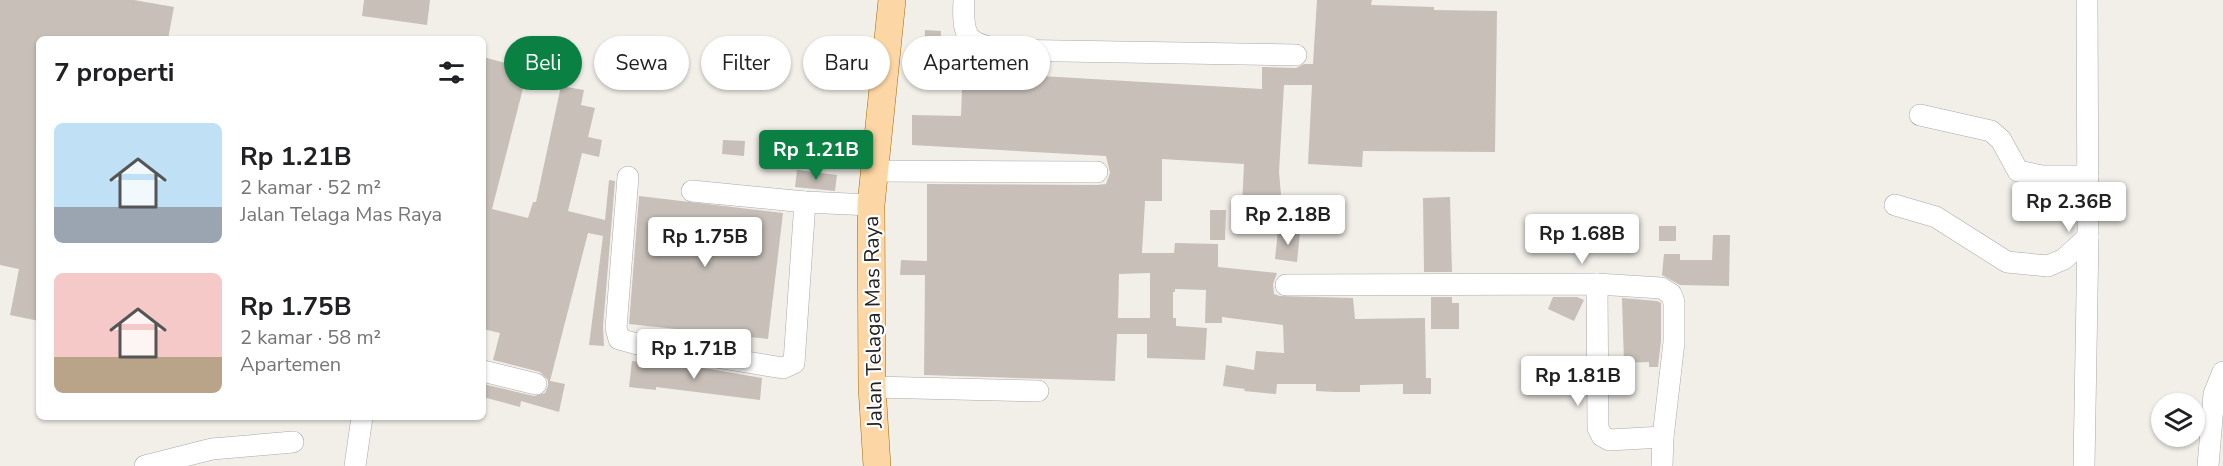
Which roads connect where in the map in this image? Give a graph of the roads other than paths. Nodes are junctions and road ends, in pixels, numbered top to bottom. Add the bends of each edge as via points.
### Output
1 (892, 0) edge
2 (964, 0) edge
3 (2087, 0) edge
4 (1296, 55) dead end
5 (1920, 115) dead end
6 (873, 171) junction
7 (1097, 172) dead end
8 (2088, 176) junction
9 (628, 177) dead end
10 (692, 191) dead end
11 (805, 202) junction
12 (871, 205) junction
13 (1895, 205) dead end
14 (2088, 237) junction
15 (1597, 284) junction
16 (1286, 285) dead end
17 (486, 372) edge
18 (2223, 372) edge
19 (536, 384) dead end
20 (872, 387) junction
21 (1038, 392) dead end
22 (362, 420) edge
23 (1663, 437) junction
24 (293, 442) dead end
25 (145, 466) edge
26 (355, 466) edge
27 (877, 466) edge
28 (1662, 466) edge
29 (2084, 466) edge
30 (2208, 466) edge

1 - 6 main road, Jalan Telaga Mas Raya
2 - 4 street via 963,21 969,37 979,46 1016,51
3 - 8 street
5 - 8 street via 1990,131 2001,140 2018,171 2042,176
6 - 7 street
6 - 12 main road, Jalan Telaga Mas Raya
8 - 14 street
9 - 11 street via 616,328 620,339 783,368 794,363
10 - 11 street
11 - 12 street
12 - 20 main road, Jalan Telaga Mas Raya
13 - 14 street via 1936,217 2007,262 2049,266 2064,259
14 - 29 street
15 - 16 street
15 - 23 street via 1598,428 1609,440
15 - 23 street via 1648,286 1671,294 1674,342
17 - 19 street
18 - 30 street via 2214,394
20 - 21 street
20 - 27 main road, Jalan Telaga Mas Raya
22 - 26 street
23 - 28 street
24 - 25 street via 212,448

